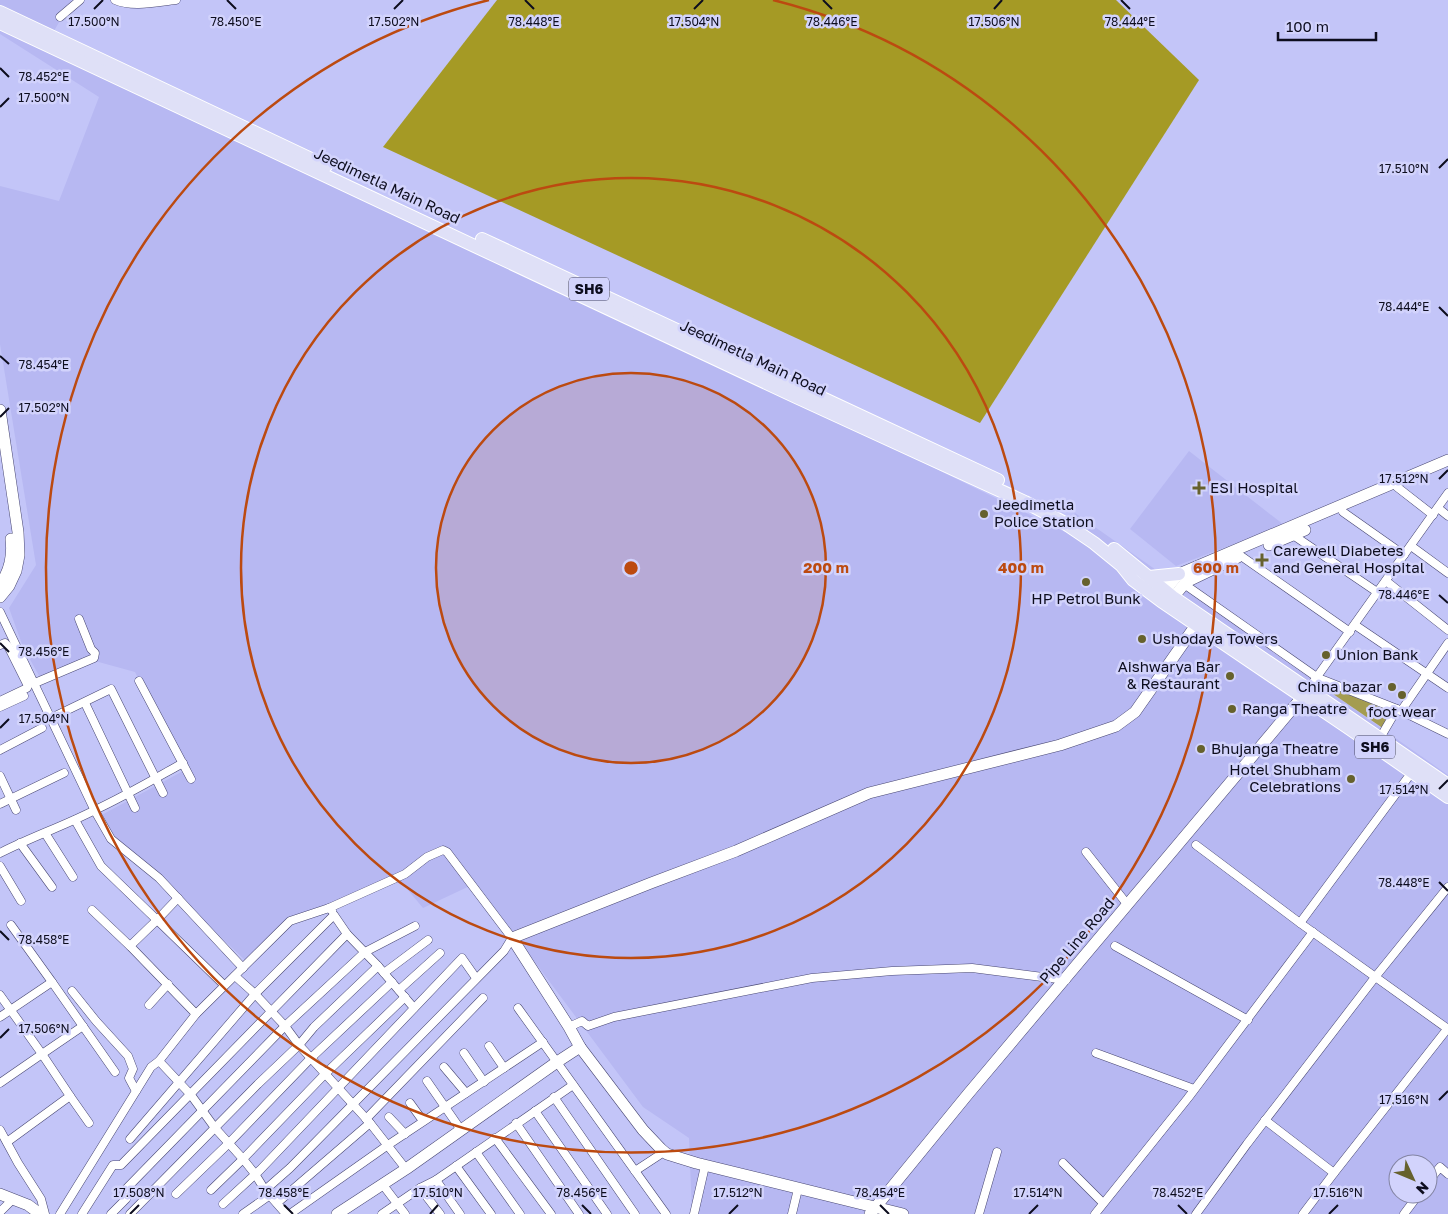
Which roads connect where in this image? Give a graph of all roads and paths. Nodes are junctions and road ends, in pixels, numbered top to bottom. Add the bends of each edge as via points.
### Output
1 (80, 0) edge
2 (115, 0) edge
3 (176, 0) edge
4 (0, 12) edge
5 (60, 17) dead end
6 (0, 23) edge
7 (0, 410) edge
8 (0, 458) edge
9 (1448, 460) edge
10 (1448, 466) edge
11 (980, 476) junction
12 (1396, 487) junction
13 (1448, 493) edge
14 (1343, 512) junction
15 (1436, 512) junction
16 (1448, 516) edge
17 (1293, 535) junction
18 (1411, 546) junction
19 (1404, 555) junction
20 (1241, 556) junction
21 (1121, 564) junction
22 (1448, 573) edge
23 (1149, 577) junction
24 (1181, 579) junction
25 (1386, 581) junction
26 (0, 585) edge
27 (1377, 592) junction
28 (1167, 596) junction
29 (0, 597) edge
30 (0, 612) edge
31 (79, 619) dead end
32 (1355, 624) junction
33 (1196, 625) junction
34 (1448, 630) edge
35 (1350, 632) junction
36 (1448, 643) edge
37 (0, 646) edge
38 (1251, 661) junction
39 (1427, 673) junction
40 (1318, 678) junction
41 (139, 681) dead end
42 (35, 683) junction
43 (1448, 688) edge
44 (1306, 692) junction
45 (24, 696) dead end
46 (0, 702) edge
47 (85, 703) junction
48 (0, 707) edge
49 (1399, 710) junction
50 (51, 718) junction
51 (42, 728) dead end
52 (1448, 734) edge
53 (1380, 738) junction
54 (0, 750) edge
55 (183, 763) junction
56 (1412, 772) junction
57 (64, 773) dead end
58 (0, 776) edge
59 (155, 778) junction
60 (192, 779) dead end
61 (1448, 784) edge
62 (163, 793) dead end
63 (127, 794) junction
64 (1448, 797) edge
65 (11, 799) junction
66 (0, 804) edge
67 (135, 808) dead end
68 (16, 810) dead end
69 (95, 811) junction
70 (75, 820) junction
71 (45, 833) junction
72 (20, 843) junction
73 (1196, 845) dead end
74 (1086, 852) dead end
75 (0, 853) edge
76 (0, 866) edge
77 (73, 877) dead end
78 (52, 887) dead end
79 (1448, 887) edge
80 (178, 898) junction
81 (22, 901) dead end
82 (1128, 904) junction
83 (329, 908) junction
84 (92, 910) dead end
85 (334, 915) junction
86 (157, 920) junction
87 (1300, 923) junction
88 (11, 925) dead end
89 (415, 926) dead end
90 (1313, 932) junction
91 (347, 934) junction
92 (512, 938) junction
93 (428, 940) dead end
94 (130, 946) junction
95 (1115, 946) dead end
96 (366, 952) junction
97 (440, 953) dead end
98 (378, 966) junction
99 (244, 968) junction
100 (384, 973) junction
101 (235, 976) junction
102 (1376, 976) junction
103 (476, 978) junction
104 (1066, 980) junction
105 (52, 982) junction
106 (392, 982) junction
107 (168, 984) junction
108 (224, 985) junction
109 (398, 990) junction
110 (72, 991) dead end
111 (255, 994) junction
112 (0, 996) edge
113 (405, 997) junction
114 (483, 998) dead end
115 (149, 1005) dead end
116 (414, 1008) junction
117 (518, 1008) dead end
118 (10, 1010) junction
119 (271, 1011) junction
120 (196, 1014) junction
121 (0, 1017) edge
122 (1248, 1020) junction
123 (83, 1026) junction
124 (285, 1026) junction
125 (569, 1027) junction
126 (1448, 1029) edge
127 (543, 1042) junction
128 (299, 1045) junction
129 (489, 1046) dead end
130 (580, 1047) junction
131 (464, 1052) dead end
132 (1096, 1053) dead end
133 (42, 1054) junction
134 (311, 1058) junction
135 (557, 1062) junction
136 (157, 1063) junction
137 (444, 1067) dead end
138 (504, 1068) junction
139 (115, 1072) dead end
140 (325, 1074) junction
141 (179, 1081) junction
142 (427, 1081) dead end
143 (484, 1082) junction
144 (0, 1084) edge
145 (573, 1084) junction
146 (338, 1088) junction
147 (1194, 1089) junction
148 (136, 1091) junction
149 (466, 1093) junction
150 (191, 1095) junction
151 (70, 1096) junction
152 (554, 1097) junction
153 (410, 1103) dead end
154 (352, 1104) junction
155 (444, 1107) junction
156 (202, 1110) junction
157 (535, 1111) junction
158 (389, 1117) dead end
159 (1265, 1120) junction
160 (368, 1121) junction
161 (423, 1121) junction
162 (90, 1123) dead end
163 (516, 1123) junction
164 (215, 1128) junction
165 (0, 1130) edge
166 (461, 1130) junction
167 (404, 1134) junction
168 (495, 1138) junction
169 (130, 1140) dead end
170 (7, 1142) junction
171 (228, 1144) junction
172 (388, 1145) junction
173 (476, 1152) junction
174 (664, 1152) junction
175 (997, 1152) dead end
176 (243, 1159) junction
177 (1064, 1163) dead end
178 (456, 1166) junction
179 (705, 1166) junction
180 (406, 1169) junction
181 (1438, 1170) edge
182 (635, 1171) junction
183 (1334, 1173) junction
184 (255, 1174) junction
185 (1448, 1174) edge
186 (436, 1180) junction
187 (383, 1185) junction
188 (420, 1188) junction
189 (798, 1189) junction
190 (210, 1190) dead end
191 (268, 1193) junction
192 (0, 1194) edge
193 (176, 1194) dead end
194 (13, 1199) junction
195 (277, 1203) junction
196 (1103, 1203) junction
197 (223, 1204) dead end
198 (397, 1204) junction
199 (873, 1210) edge
200 (0, 1212) edge
201 (38, 1213) edge
202 (60, 1214) edge
203 (64, 1214) edge
204 (82, 1214) edge
205 (111, 1214) edge
206 (130, 1214) edge
207 (243, 1214) edge
208 (286, 1214) edge
209 (290, 1214) edge
210 (337, 1214) edge
211 (382, 1214) edge
212 (404, 1214) edge
213 (440, 1214) edge
214 (460, 1214) edge
215 (491, 1214) edge
216 (520, 1214) edge
217 (550, 1214) edge
218 (579, 1214) edge
219 (607, 1214) edge
220 (635, 1214) edge
221 (666, 1214) edge
222 (694, 1214) edge
223 (792, 1214) edge
224 (904, 1214) edge
225 (979, 1214) edge
226 (1095, 1214) edge
227 (1196, 1214) edge
228 (1303, 1214) edge

1 - 5 street
2 - 3 street via 144,4
4 - 11 main road, Jeedimetla Main Road / SH6
6 - 11 main road, Jeedimetla Main Road / SH6 via 796,397
7 - 29 street via 19,555 16,571
8 - 26 street via 12,544 7,572
9 - 24 street
10 - 12 street
11 - 21 main road, Jeedimetla Main Road / SH6 via 1063,522
11 - 23 main road, Jeedimetla Main Road / SH6 via 1068,517
12 - 14 street
12 - 15 street
13 - 15 street
14 - 17 street
14 - 19 street
15 - 16 street
15 - 18 street
17 - 20 street
17 - 27 street
18 - 19 street
18 - 22 street
19 - 25 street
20 - 24 street
20 - 35 street
21 - 28 main road
21 - 33 main road, Jeedimetla Main Road / SH6 via 1133,580
23 - 24 main road
23 - 28 main road, Jeedimetla Main Road / SH6
24 - 28 street
24 - 40 street
25 - 27 street
25 - 34 street
27 - 32 street
28 - 38 main road via 1243,650
28 - 44 main road, Jeedimetla Main Road / SH6
30 - 42 street
31 - 42 street via 95,653 94,658
32 - 35 street
32 - 39 street
33 - 38 main road, Jeedimetla Main Road / SH6
33 - 92 street via 1134,712 1116,726 1060,745 869,793 736,851
35 - 40 street
36 - 39 street
37 - 46 street via 6,643 28,686
38 - 44 main road, Jeedimetla Main Road / SH6
39 - 43 street
39 - 49 street
40 - 44 street
40 - 49 street
41 - 55 street
42 - 50 street
44 - 53 main road, Jeedimetla Main Road / SH6
44 - 56 main road, Jeedimetla Main Road / SH6
44 - 82 street, Pipe Line Road
45 - 48 street
47 - 50 street
47 - 59 street via 111,689
47 - 63 street
49 - 52 street
49 - 53 street
50 - 69 street
51 - 54 street
53 - 61 main road, Jeedimetla Main Road / SH6
55 - 59 street
55 - 60 street
56 - 64 main road, Jeedimetla Main Road / SH6
56 - 87 street
57 - 65 street
58 - 65 street
59 - 62 street
59 - 63 street
63 - 67 street
63 - 69 street
65 - 66 street
65 - 68 street
69 - 70 street
69 - 80 street via 111,839
70 - 71 street
70 - 86 street via 102,866
71 - 72 street
71 - 77 street
72 - 75 street
72 - 78 street
73 - 87 street
74 - 82 street
76 - 81 street
79 - 102 street
80 - 86 street
80 - 99 street
82 - 104 street, Pipe Line Road
83 - 85 street
83 - 92 street via 405,874 426,857 443,850 448,852
83 - 99 street via 290,921
84 - 94 street
85 - 91 street
85 - 111 street
86 - 94 street
86 - 108 street
87 - 90 street
88 - 105 street
89 - 96 street
90 - 102 street
90 - 122 street
91 - 96 street
91 - 119 street
92 - 103 street via 504,951
92 - 125 street
93 - 100 street
94 - 107 street
95 - 122 street
96 - 98 street
96 - 124 street
97 - 109 street
98 - 100 street
98 - 128 street
99 - 101 street
100 - 106 street
101 - 108 street
101 - 111 street
102 - 126 street
102 - 159 street
103 - 116 street via 462,958
103 - 154 street
104 - 125 street via 972,968 812,978 588,1026 582,1021
104 - 199 street, Pipe Line Road
105 - 118 street
105 - 123 street
106 - 109 street
106 - 134 street
107 - 115 street
107 - 120 street
108 - 120 street
109 - 113 street
110 - 148 street via 128,1056 133,1069 129,1078
111 - 119 street
111 - 141 street
112 - 118 street
113 - 116 street
113 - 140 street
114 - 160 street
116 - 146 street
117 - 127 street
118 - 121 street
118 - 133 street
119 - 124 street
119 - 150 street
120 - 136 street
122 - 147 street
123 - 133 street
123 - 139 street
124 - 128 street
124 - 156 street
125 - 130 street
126 - 183 street
127 - 135 street
127 - 138 street
128 - 134 street
128 - 164 street
129 - 138 street
130 - 135 street
130 - 174 street via 643,1130
131 - 143 street
132 - 147 street
133 - 144 street
133 - 151 street
134 - 140 street
134 - 171 street
135 - 145 street
135 - 166 street
136 - 141 street
136 - 148 street
136 - 203 street
137 - 149 street
138 - 143 street
140 - 146 street
140 - 176 street
141 - 150 street
141 - 169 street
142 - 155 street
143 - 149 street
145 - 152 street
145 - 182 street
146 - 154 street
146 - 184 street
147 - 196 street
148 - 202 street
149 - 155 street
150 - 156 street
150 - 204 street via 121,1165 113,1165
151 - 162 street
151 - 170 street
152 - 157 street
152 - 220 street
153 - 161 street
154 - 160 street
154 - 191 street
155 - 161 street
155 - 166 street
156 - 164 street
156 - 205 street via 124,1191 126,1199
157 - 163 street
157 - 219 street
158 - 167 street
159 - 183 street
159 - 227 street
160 - 172 street
160 - 195 street
161 - 167 street
163 - 168 street
163 - 218 street
164 - 171 street
164 - 206 street
165 - 170 street
166 - 180 street
167 - 172 street
168 - 173 street
168 - 217 street
170 - 201 street via 44,1207
171 - 176 street
171 - 193 street
172 - 180 street
172 - 209 street
173 - 178 street
173 - 216 street
174 - 179 street
174 - 182 street
175 - 225 street
176 - 184 street
176 - 190 street
177 - 196 street
178 - 186 street
178 - 215 street
179 - 189 street
179 - 222 street
180 - 187 street
181 - 185 street via 1440,1167
182 - 221 street
183 - 228 street
184 - 191 street
184 - 197 street
186 - 188 street
186 - 214 street
187 - 198 street
187 - 210 street
188 - 198 street
188 - 213 street
189 - 199 street
189 - 223 street
191 - 195 street
191 - 207 street
192 - 194 street
194 - 200 street
194 - 201 street
195 - 208 street
196 - 226 street
198 - 211 street
198 - 212 street
199 - 224 street

